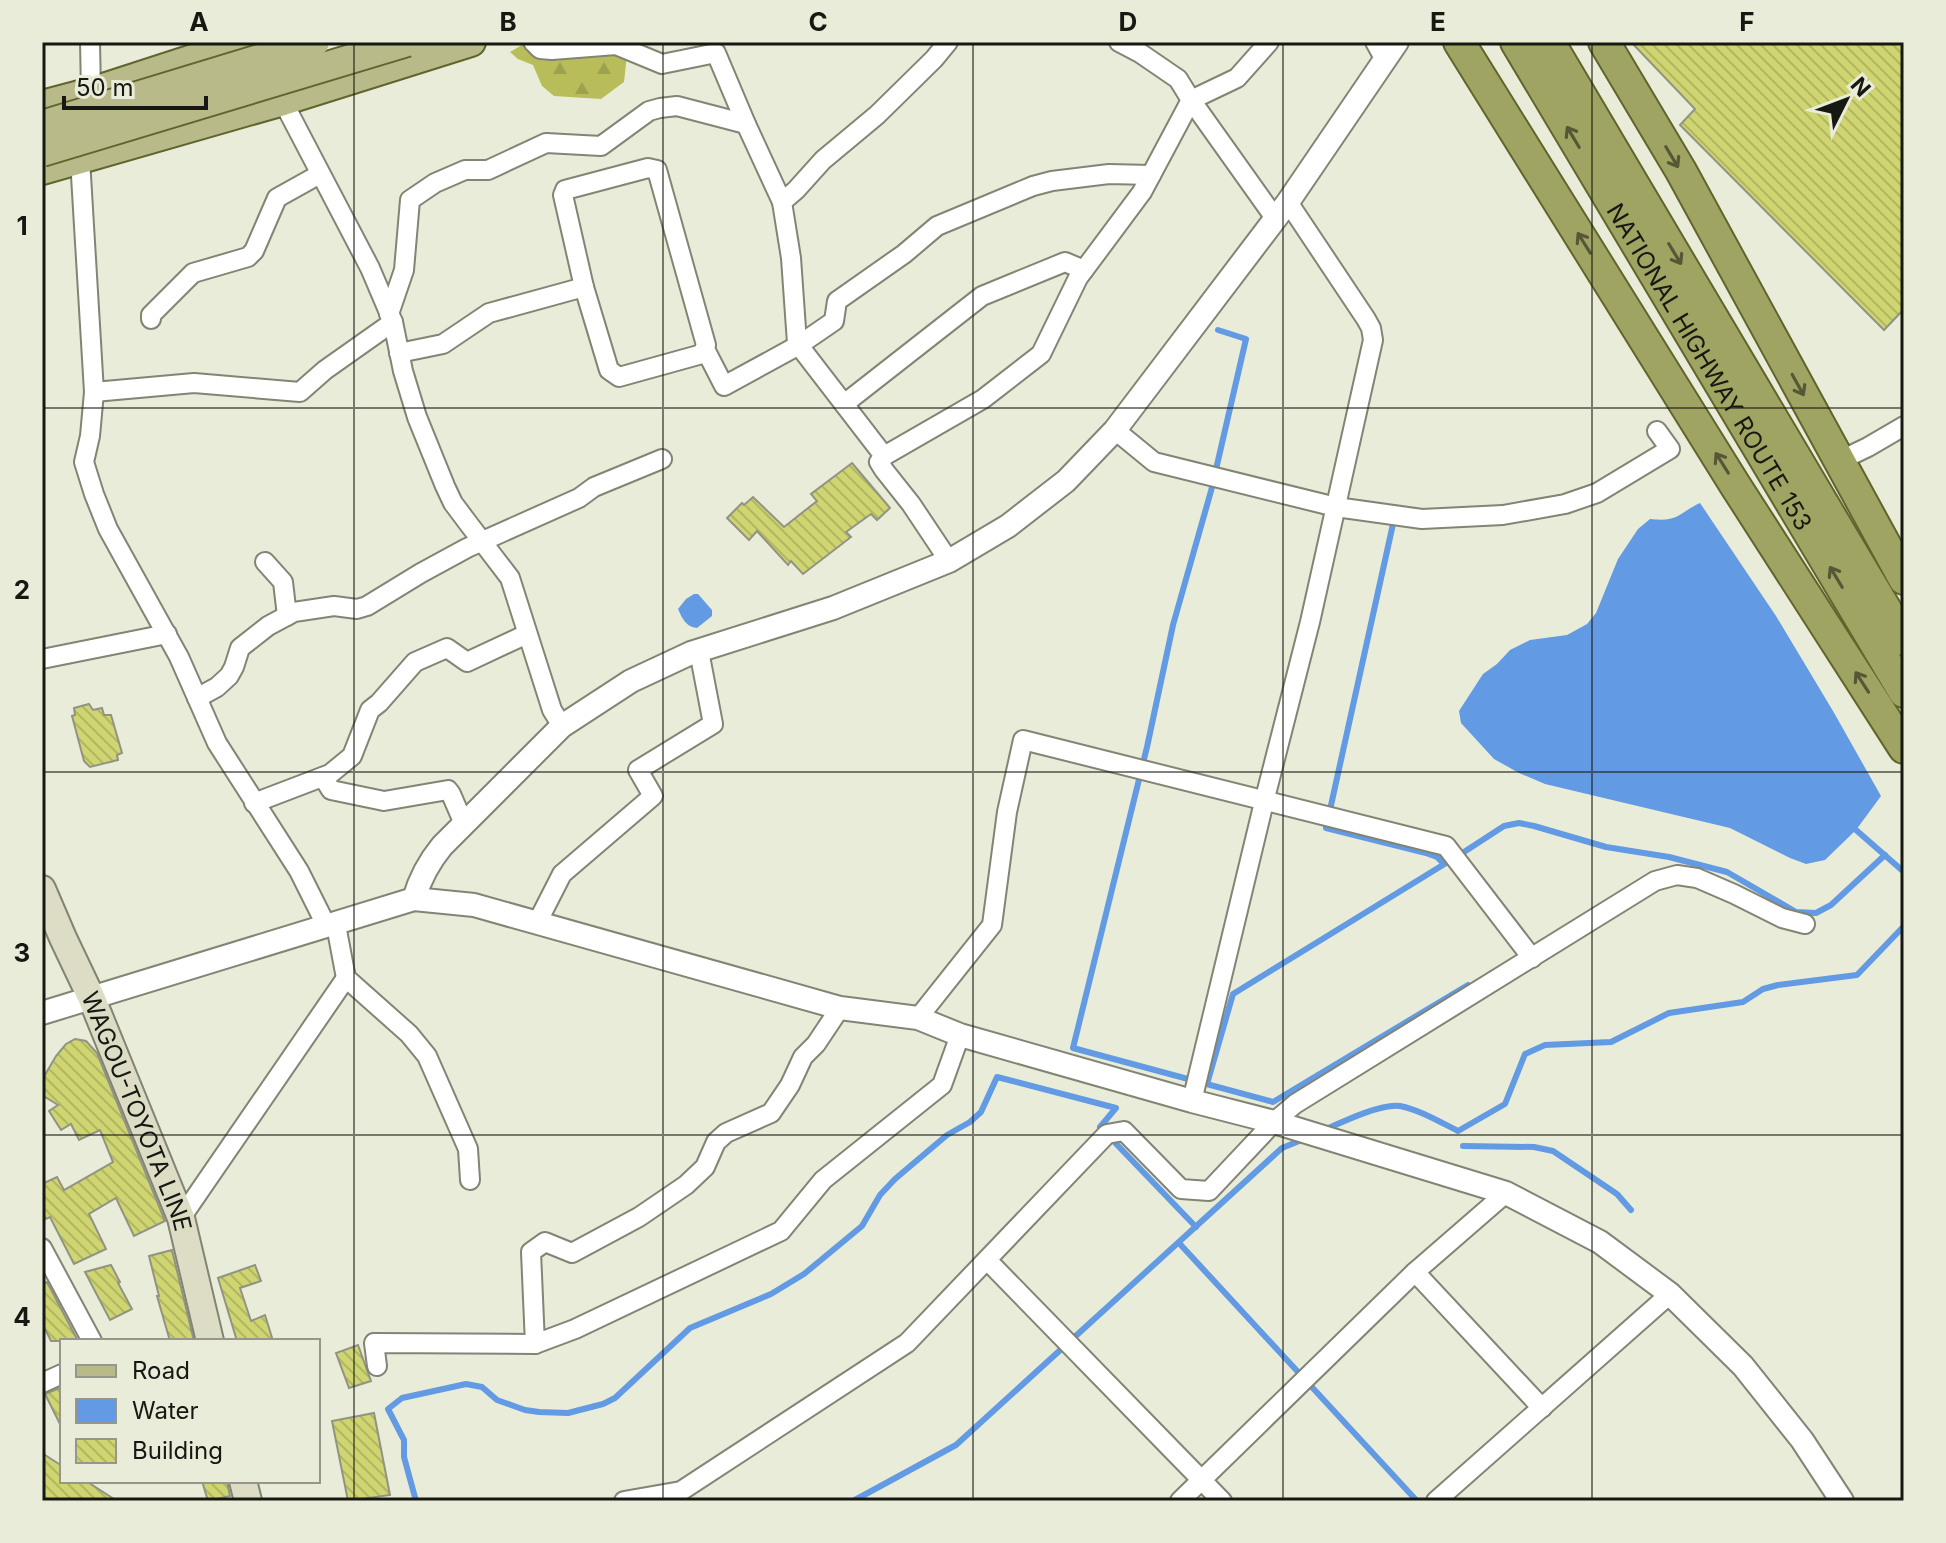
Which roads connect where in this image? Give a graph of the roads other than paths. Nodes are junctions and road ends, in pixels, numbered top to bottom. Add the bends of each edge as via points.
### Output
1 (90, 42) edge
2 (245, 42) edge
3 (252, 42) edge
4 (315, 42) edge
5 (407, 42) edge
6 (471, 42) edge
7 (533, 42) edge
8 (948, 42) edge
9 (1119, 42) edge
10 (1269, 42) edge
11 (1459, 42) edge
12 (1516, 42) edge
13 (1549, 42) edge
14 (1604, 42) edge
15 (713, 47) edge
16 (1385, 48) edge
17 (91, 92) junction
18 (1191, 100) junction
19 (283, 101) junction
20 (42, 105) edge
21 (746, 124) junction
22 (42, 125) edge
23 (42, 152) edge
24 (80, 159) junction
25 (42, 170) edge
26 (320, 174) junction
27 (1151, 175) junction
28 (782, 202) junction
29 (1282, 210) junction
30 (1084, 270) junction
31 (584, 287) junction
32 (391, 318) junction
33 (151, 319) dead end
34 (799, 345) junction
35 (705, 349) junction
36 (399, 353) junction
37 (94, 392) junction
38 (844, 404) junction
39 (1904, 426) edge
40 (1115, 430) junction
41 (1657, 431) dead end
42 (884, 456) junction
43 (662, 459) dead end
44 (1839, 461) junction
45 (1336, 507) junction
46 (481, 542) junction
47 (949, 561) junction
48 (265, 562) dead end
49 (1904, 579) edge
50 (287, 616) junction
51 (167, 634) junction
52 (527, 634) junction
53 (1904, 640) edge
54 (699, 651) junction
55 (42, 659) edge
56 (1904, 692) edge
57 (197, 698) junction
58 (562, 726) junction
59 (1904, 748) edge
60 (323, 777) junction
61 (1264, 802) junction
62 (254, 803) junction
63 (464, 824) junction
64 (42, 889) edge
65 (414, 899) junction
66 (537, 923) junction
67 (1805, 924) dead end
68 (331, 926) junction
69 (1532, 958) junction
70 (346, 978) junction
71 (92, 999) junction
72 (840, 1008) junction
73 (42, 1013) edge
74 (918, 1018) junction
75 (960, 1035) junction
76 (1192, 1101) junction
77 (1274, 1122) junction
78 (470, 1180) dead end
79 (1506, 1193) junction
80 (181, 1218) junction
81 (42, 1248) edge
82 (987, 1260) junction
83 (1415, 1272) junction
84 (1670, 1294) junction
85 (91, 1339) edge
86 (210, 1339) edge
87 (535, 1344) junction
88 (377, 1366) dead end
89 (1542, 1408) junction
90 (1203, 1481) junction
91 (624, 1501) edge
92 (1180, 1501) edge
93 (1222, 1501) edge
94 (1436, 1501) edge
95 (1842, 1501) edge

1 - 17 street
2 - 17 main road
3 - 19 street
4 - 22 main road, bridge
5 - 23 main road, bridge
6 - 19 main road
7 - 15 street via 552,50 616,45 662,64
8 - 28 street
9 - 18 street via 1178,79
10 - 18 street via 1237,78
59 -> 11 highway
56 -> 12 highway, NATIONAL HIGHWAY ROUTE 153
13 -> 53 highway, NATIONAL HIGHWAY ROUTE 153
14 -> 44 highway via 1681,171
15 - 21 street
16 - 29 street
17 - 20 main road
18 - 27 street
18 - 29 street
19 - 24 main road
19 - 26 street
21 - 28 street
21 - 32 street via 677,106 660,108 601,146 546,143 488,170 465,170 435,183 410,200 404,270
24 - 25 main road
24 - 37 street
26 - 32 street
26 - 33 street via 277,198 248,257 193,273
27 - 30 street
27 - 34 street via 1052,181 937,226 837,301 834,321
28 - 34 street
29 - 40 street
29 - 45 street via 1371,328 1373,340
30 - 38 street via 1065,262 982,296
30 - 42 street via 1041,354 983,399
31 - 35 street via 609,370 619,377
31 - 35 street via 565,190 657,170
31 - 36 street via 489,313 443,344
32 - 36 street
32 - 37 street via 300,392 194,383
34 - 35 street via 724,386
34 - 38 street
36 - 46 street via 445,486
37 - 51 street via 84,462 108,529
38 - 42 street
39 - 44 street
40 - 45 street via 1154,462
40 - 47 street via 1066,481 1008,526
41 - 45 street via 1670,449 1597,493 1565,504 1503,515 1422,519
42 - 47 street via 879,462
43 - 46 street
44 - 49 highway
45 - 61 street
46 - 50 street via 367,606 334,606
46 - 52 street via 510,578
47 - 54 street via 833,608
48 - 50 street via 283,582
50 - 57 street via 240,648 229,676
51 - 55 street
51 - 57 street
52 - 58 street
52 - 60 street via 467,662 447,648 415,662 370,710 352,756
54 - 58 street via 631,681
54 - 66 street via 713,724 638,770 653,796 562,874
57 - 62 street
58 - 63 street
60 - 62 street
60 - 63 street via 331,790 384,801 448,790
61 - 69 street via 1446,846
61 - 74 street via 1023,740 992,925
61 - 76 street
62 - 68 street
63 - 65 street via 427,865
64 - 71 main road, WAGOU-TOYOTA LINE
65 - 66 street via 474,905
65 - 68 street
66 - 72 street
67 - 69 street via 1697,878 1677,875 1655,881
68 - 70 street
68 - 71 street
69 - 77 street
70 - 78 street via 427,1056 468,1149
70 - 80 street
71 - 73 street
71 - 80 main road, WAGOU-TOYOTA LINE
72 - 74 street
72 - 87 street via 803,1057 771,1113 726,1133 705,1167 686,1185 572,1253 545,1242 531,1252
74 - 75 street
75 - 76 street
75 - 87 street via 942,1085 823,1180 781,1231
76 - 77 street
77 - 79 street
77 - 82 street via 1209,1191 1181,1189 1124,1131 1107,1134
79 - 83 street
79 - 84 street via 1600,1242
80 - 86 main road, WAGOU-TOYOTA LINE
81 - 85 street
82 - 90 street
82 - 91 street via 907,1343 681,1491
83 - 89 street
83 - 90 street
84 - 89 street
84 - 95 street via 1743,1366
87 - 88 street via 374,1343
89 - 94 street
90 - 92 street
90 - 93 street

